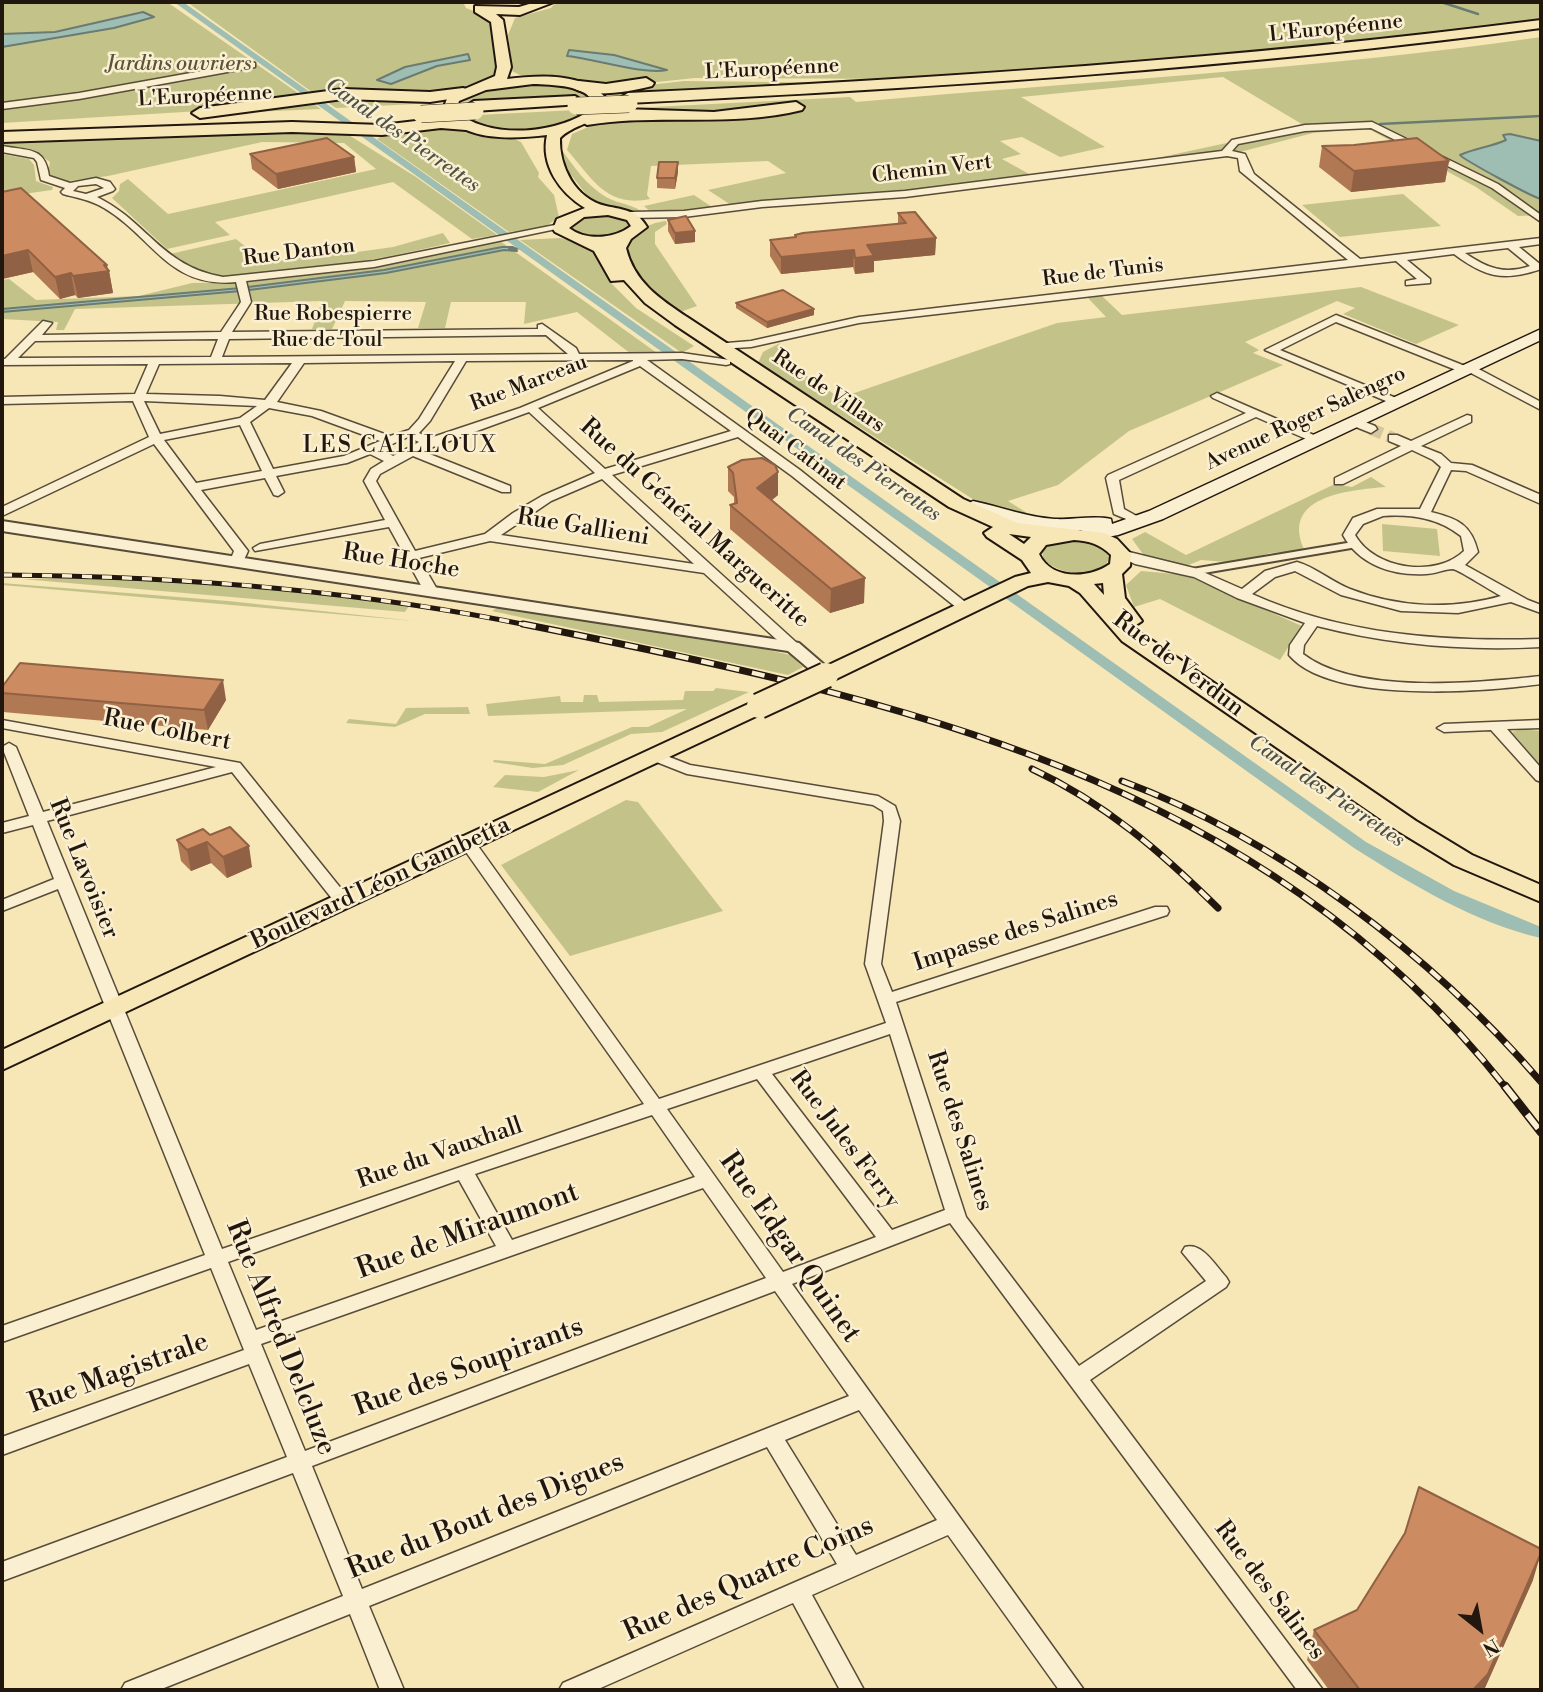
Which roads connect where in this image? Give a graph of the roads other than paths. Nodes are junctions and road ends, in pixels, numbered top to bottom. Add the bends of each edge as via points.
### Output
1 (468, 2) edge
2 (548, 2) edge
3 (481, 10) junction
4 (526, 10) junction
5 (1541, 24) edge
6 (498, 25) junction
7 (1541, 32) edge
8 (252, 65) dead end
9 (504, 67) junction
10 (1136, 69) junction
11 (1101, 79) junction
12 (533, 80) junction
13 (490, 84) junction
14 (577, 98) junction
15 (628, 101) junction
16 (2, 106) edge
17 (470, 109) junction
18 (324, 120) junction
19 (587, 120) junction
20 (2, 127) edge
21 (562, 128) junction
22 (512, 133) junction
23 (2, 135) edge
24 (2, 149) edge
25 (1224, 157) junction
26 (1250, 173) junction
27 (70, 186) junction
28 (103, 194) junction
29 (90, 197) junction
30 (108, 206) junction
31 (603, 210) junction
32 (1541, 219) edge
33 (567, 225) junction
34 (631, 226) junction
35 (590, 240) junction
36 (1541, 241) edge
37 (1510, 244) junction
38 (1456, 251) junction
39 (1398, 257) junction
40 (1357, 262) junction
41 (1410, 283) dead end
42 (243, 286) junction
43 (47, 323) dead end
44 (537, 324) dead end
45 (814, 329) junction
46 (549, 332) junction
47 (225, 335) junction
48 (33, 338) junction
49 (1538, 340) edge
50 (697, 348) junction
51 (682, 356) junction
52 (719, 356) junction
53 (576, 358) junction
54 (606, 358) junction
55 (462, 359) junction
56 (644, 359) junction
57 (300, 360) junction
58 (155, 361) junction
59 (215, 361) junction
60 (5, 362) edge
61 (751, 367) junction
62 (1470, 369) junction
63 (613, 373) junction
64 (1217, 396) dead end
65 (138, 400) junction
66 (2, 401) edge
67 (1397, 402) junction
68 (269, 404) junction
69 (530, 407) junction
70 (1541, 407) edge
71 (1256, 413) junction
72 (1467, 419) dead end
73 (244, 421) junction
74 (1362, 425) junction
75 (741, 432) junction
76 (412, 434) junction
77 (156, 438) junction
78 (1393, 438) tunnel mouth
79 (1317, 439) junction
80 (388, 440) junction
81 (429, 442) junction
82 (1411, 446) junction
83 (371, 449) junction
84 (412, 451) junction
85 (393, 461) junction
86 (1447, 466) junction
87 (269, 473) junction
88 (604, 474) junction
89 (1339, 481) dead end
90 (926, 485) junction
91 (195, 487) junction
92 (506, 489) dead end
93 (278, 492) dead end
94 (1541, 500) edge
95 (2, 512) edge
96 (1424, 514) junction
97 (1156, 515) junction
98 (1136, 519) junction
99 (393, 522) junction
100 (2, 526) edge
101 (1057, 534) junction
102 (1086, 535) junction
103 (490, 537) junction
104 (1353, 545) junction
105 (260, 548) dead end
106 (412, 556) junction
107 (1030, 559) junction
108 (237, 561) junction
109 (1117, 561) junction
110 (1292, 562) junction
111 (1455, 565) junction
112 (710, 570) junction
113 (1192, 572) junction
114 (1062, 578) junction
115 (1014, 580) junction
116 (431, 591) junction
117 (1242, 594) junction
118 (1518, 600) junction
119 (970, 602) junction
120 (1541, 609) edge
121 (1541, 618) edge
122 (1312, 621) junction
123 (1541, 632) edge
124 (1541, 643) edge
125 (1487, 644) junction
126 (793, 648) junction
127 (822, 672) junction
128 (1541, 680) edge
129 (754, 704) junction
130 (2, 724) edge
131 (1541, 724) edge
132 (1495, 725) junction
133 (1444, 728) dead end
134 (29, 729) junction
135 (5, 748) edge
136 (654, 756) junction
137 (235, 766) junction
138 (1541, 777) edge
139 (38, 818) junction
140 (2, 828) edge
141 (463, 841) junction
142 (63, 881) junction
143 (1541, 882) edge
144 (1541, 894) edge
145 (341, 898) junction
146 (2, 906) edge
147 (1161, 911) dead end
148 (885, 1000) junction
149 (113, 1003) junction
150 (896, 1026) junction
151 (2, 1052) edge
152 (2, 1061) edge
153 (760, 1071) junction
154 (656, 1107) junction
155 (464, 1171) junction
156 (706, 1180) junction
157 (954, 1214) junction
158 (888, 1239) junction
159 (508, 1248) junction
160 (1192, 1252) dead end
161 (216, 1258) junction
162 (778, 1281) junction
163 (2, 1334) edge
164 (252, 1347) junction
165 (1077, 1378) junction
166 (862, 1400) junction
167 (772, 1436) junction
168 (2, 1446) edge
169 (298, 1461) junction
170 (951, 1524) junction
171 (851, 1567) junction
172 (2, 1572) edge
173 (798, 1590) junction
174 (355, 1602) junction
175 (133, 1690) edge
176 (391, 1690) edge
177 (571, 1690) edge
178 (852, 1690) edge
179 (1073, 1690) edge
180 (1311, 1690) edge

1 - 3 main road
2 - 4 main road
3 - 4 main road
3 - 6 main road via 496,18
4 - 6 main road via 504,16
5 - 10 highway, L'Européenne via 1348,49
6 - 9 main road
7 - 11 highway, L'Européenne via 1333,58
8 - 16 street
9 - 12 main road
9 - 13 main road via 502,77
10 - 14 highway via 890,81 689,80 606,89
10 - 15 highway, L'Européenne
11 - 15 highway, L'Européenne
11 - 19 highway via 879,97 724,116 622,114
12 - 13 main road
12 - 14 main road
13 - 17 main road
14 - 15 highway, L'Européenne, bridge
14 - 17 highway, L'Européenne
14 - 19 main road via 595,94 602,103
17 - 18 highway, L'Européenne, bridge via 350,113
17 - 18 highway via 441,123 375,131
17 - 20 highway via 434,97 358,93 218,111
17 - 22 main road
18 - 20 highway, L'Européenne
18 - 23 highway
19 - 21 main road
21 - 22 main road
21 - 31 main road via 553,137 554,164 575,194
22 - 33 main road via 526,140 569,203
24 - 27 street via 37,156 46,180
25 - 26 street
25 - 26 street via 1242,160
25 - 32 street, Chemin Vert via 1235,142 1305,128 1373,125 1491,184
25 - 34 street, Chemin Vert via 905,194 767,204
26 - 40 street
27 - 28 street via 102,182 110,187
27 - 29 street, Rue Danton via 65,191 69,195
28 - 29 street
28 - 30 street, Rue Danton
29 - 30 street, Rue Danton
30 - 42 street, Rue Danton via 184,273
31 - 33 main road
31 - 34 main road
33 - 35 main road
33 - 42 street, Rue Danton
34 - 35 main road
34 - 52 main road, Rue de Villars via 619,244 619,255 636,285
35 - 50 main road, Rue de Villars via 601,248 633,296
36 - 37 street, Rue de Tunis
37 - 38 street, Rue de Tunis
37 - 38 street via 1537,267 1493,274
38 - 39 street, Rue de Tunis
39 - 40 street, Rue de Tunis
39 - 41 street via 1426,281
40 - 45 street, Rue de Tunis
42 - 47 street via 246,302
43 - 48 street
44 - 46 street
45 - 52 street, Rue de Tunis
45 - 61 street, Rue de Tunis via 759,349 750,358
46 - 47 street, Rue Robespierre
46 - 53 street
47 - 48 street, Rue Robespierre
47 - 59 street
48 - 60 street
49 - 62 main road, Avenue Roger Salengro
50 - 51 street
50 - 52 main road, Rue de Villars
51 - 52 street, Rue de Tunis
51 - 56 street, Rue de Toul
52 - 61 main road, Rue de Villars
52 - 107 main road, Rue de Villars via 927,498 1006,539
53 - 54 street, Rue de Toul
53 - 55 street, Rue de Toul
54 - 56 street, Rue de Toul
54 - 63 street
55 - 57 street, Rue de Toul
55 - 76 street
56 - 63 street, Rue Marceau
56 - 75 street, Quai Catinat
57 - 59 street, Rue de Toul
57 - 68 street
58 - 59 street, Rue de Toul
58 - 60 street, Rue de Toul
58 - 65 street
61 - 90 main road, Rue de Villars
62 - 67 main road, Avenue Roger Salengro
62 - 67 street via 1336,318 1271,350
62 - 70 street
62 - 74 main road, Avenue Roger Salengro
63 - 69 street, Rue Marceau
64 - 71 street
65 - 66 street
65 - 68 street
65 - 77 street
67 - 74 main road, Avenue Roger Salengro
68 - 73 street
68 - 80 street via 318,414
69 - 81 street, Rue Marceau
69 - 88 street, Rue du Général Margueritte
71 - 79 street
71 - 98 street via 1112,478 1118,511
72 - 82 street
73 - 77 street
73 - 87 street
74 - 79 main road, Avenue Roger Salengro
74 - 109 main road, Avenue Roger Salengro via 1133,532 1122,539
75 - 88 street
75 - 119 street, Quai Catinat
76 - 80 street
76 - 81 street
77 - 91 street
77 - 95 street
78 - 82 street
79 - 97 main road, Avenue Roger Salengro
80 - 83 street
81 - 84 street, Rue Marceau
82 - 86 street
82 - 89 street
83 - 85 street
83 - 87 street via 347,459
84 - 85 street, Rue Marceau
84 - 92 street
85 - 99 street, Rue Marceau via 375,472 370,481
86 - 94 street via 1468,468
86 - 96 street
87 - 91 street
87 - 93 street
88 - 103 street via 530,505
88 - 112 street, Rue du Général Margueritte
90 - 98 main road via 984,510 1025,521 1086,525
90 - 101 main road, Rue de Villars via 1006,527
91 - 108 street via 241,551
96 - 104 street via 1391,511 1364,517 1350,530
96 - 111 street via 1467,535 1471,552
97 - 98 main road
97 - 102 main road, Avenue Roger Salengro
99 - 105 street
99 - 106 street
100 - 108 street, Rue Hoche
101 - 102 main road, Rue de Villars
101 - 107 main road via 1035,543
102 - 109 main road via 1104,540
103 - 106 street
103 - 112 street, Rue Gallieni
104 - 110 street
104 - 111 street via 1394,567 1428,570
106 - 116 street
107 - 114 main road, Rue de Villars
107 - 115 main road
108 - 116 street, Rue Hoche
109 - 113 street
109 - 114 main road via 1094,579
109 - 143 main road, Rue de Verdun via 1117,603 1147,634 1438,832
110 - 113 street
110 - 117 street
110 - 118 street via 1341,591 1409,607 1468,608
111 - 118 street
112 - 126 street, Rue du Général Margueritte
113 - 117 street
114 - 115 main road
114 - 144 main road, Rue de Verdun via 1084,587 1130,636 1407,826 1463,860
115 - 119 main road
116 - 126 street, Rue Hoche
117 - 122 street
118 - 120 street
118 - 121 street
119 - 127 main road
122 - 125 street via 1394,638
122 - 128 street via 1296,655 1343,678 1453,688
123 - 125 street via 1524,640
124 - 125 street
126 - 127 street, Rue du Général Margueritte
127 - 129 main road, bridge
129 - 136 main road, Boulevard Léon Gambetta
129 - 141 main road, Boulevard Léon Gambetta
130 - 134 street, Rue Colbert
131 - 132 street
132 - 133 street
132 - 138 street
134 - 135 street
134 - 137 street, Rue Colbert
135 - 139 street, Rue Lavoisier
136 - 141 main road, Boulevard Léon Gambetta
136 - 148 street, Rue des Salines via 687,769 887,806 893,816 872,958
137 - 139 street
137 - 145 street, Rue Colbert
139 - 140 street
139 - 142 street, Rue Lavoisier
141 - 145 main road, Boulevard Léon Gambetta
141 - 154 street, Rue Edgar Quinet
142 - 146 street
142 - 149 street, Rue Lavoisier
145 - 149 main road, Boulevard Léon Gambetta
147 - 148 street, Impasse des Salines
148 - 150 street, Rue des Salines
149 - 151 main road, Boulevard Léon Gambetta
149 - 152 main road, Boulevard Léon Gambetta
149 - 161 street, Rue Alfred Delcluze
150 - 153 street, Rue du Vauxhall
150 - 157 street, Rue des Salines
153 - 154 street, Rue du Vauxhall
153 - 158 street, Rue Jules Ferry
154 - 155 street, Rue du Vauxhall
154 - 156 street, Rue Edgar Quinet
155 - 159 street
155 - 161 street, Rue du Vauxhall
156 - 159 street, Rue de Miraumont
156 - 162 street, Rue Edgar Quinet
157 - 158 street, Rue des Soupirants
157 - 165 street, Rue des Salines
158 - 162 street, Rue des Soupirants
159 - 164 street, Rue de Miraumont
160 - 165 street via 1219,1282
161 - 163 street, Rue du Vauxhall
161 - 164 street, Rue Alfred Delcluze
162 - 166 street, Rue Edgar Quinet
162 - 169 street, Rue des Soupirants
164 - 168 street, Rue Magistrale
164 - 169 street, Rue Alfred Delcluze
165 - 180 street, Rue des Salines
166 - 167 street, Rue du Bout des Digues
166 - 170 street, Rue Edgar Quinet
167 - 171 street
167 - 174 street, Rue du Bout des Digues
169 - 172 street, Rue des Soupirants
169 - 174 street, Rue Alfred Delcluze
170 - 171 street, Rue des Quatre Coins
170 - 179 street, Rue Edgar Quinet
171 - 173 street, Rue des Quatre Coins
173 - 177 street, Rue des Quatre Coins
173 - 178 street
174 - 175 street, Rue du Bout des Digues
174 - 176 street, Rue Alfred Delcluze

